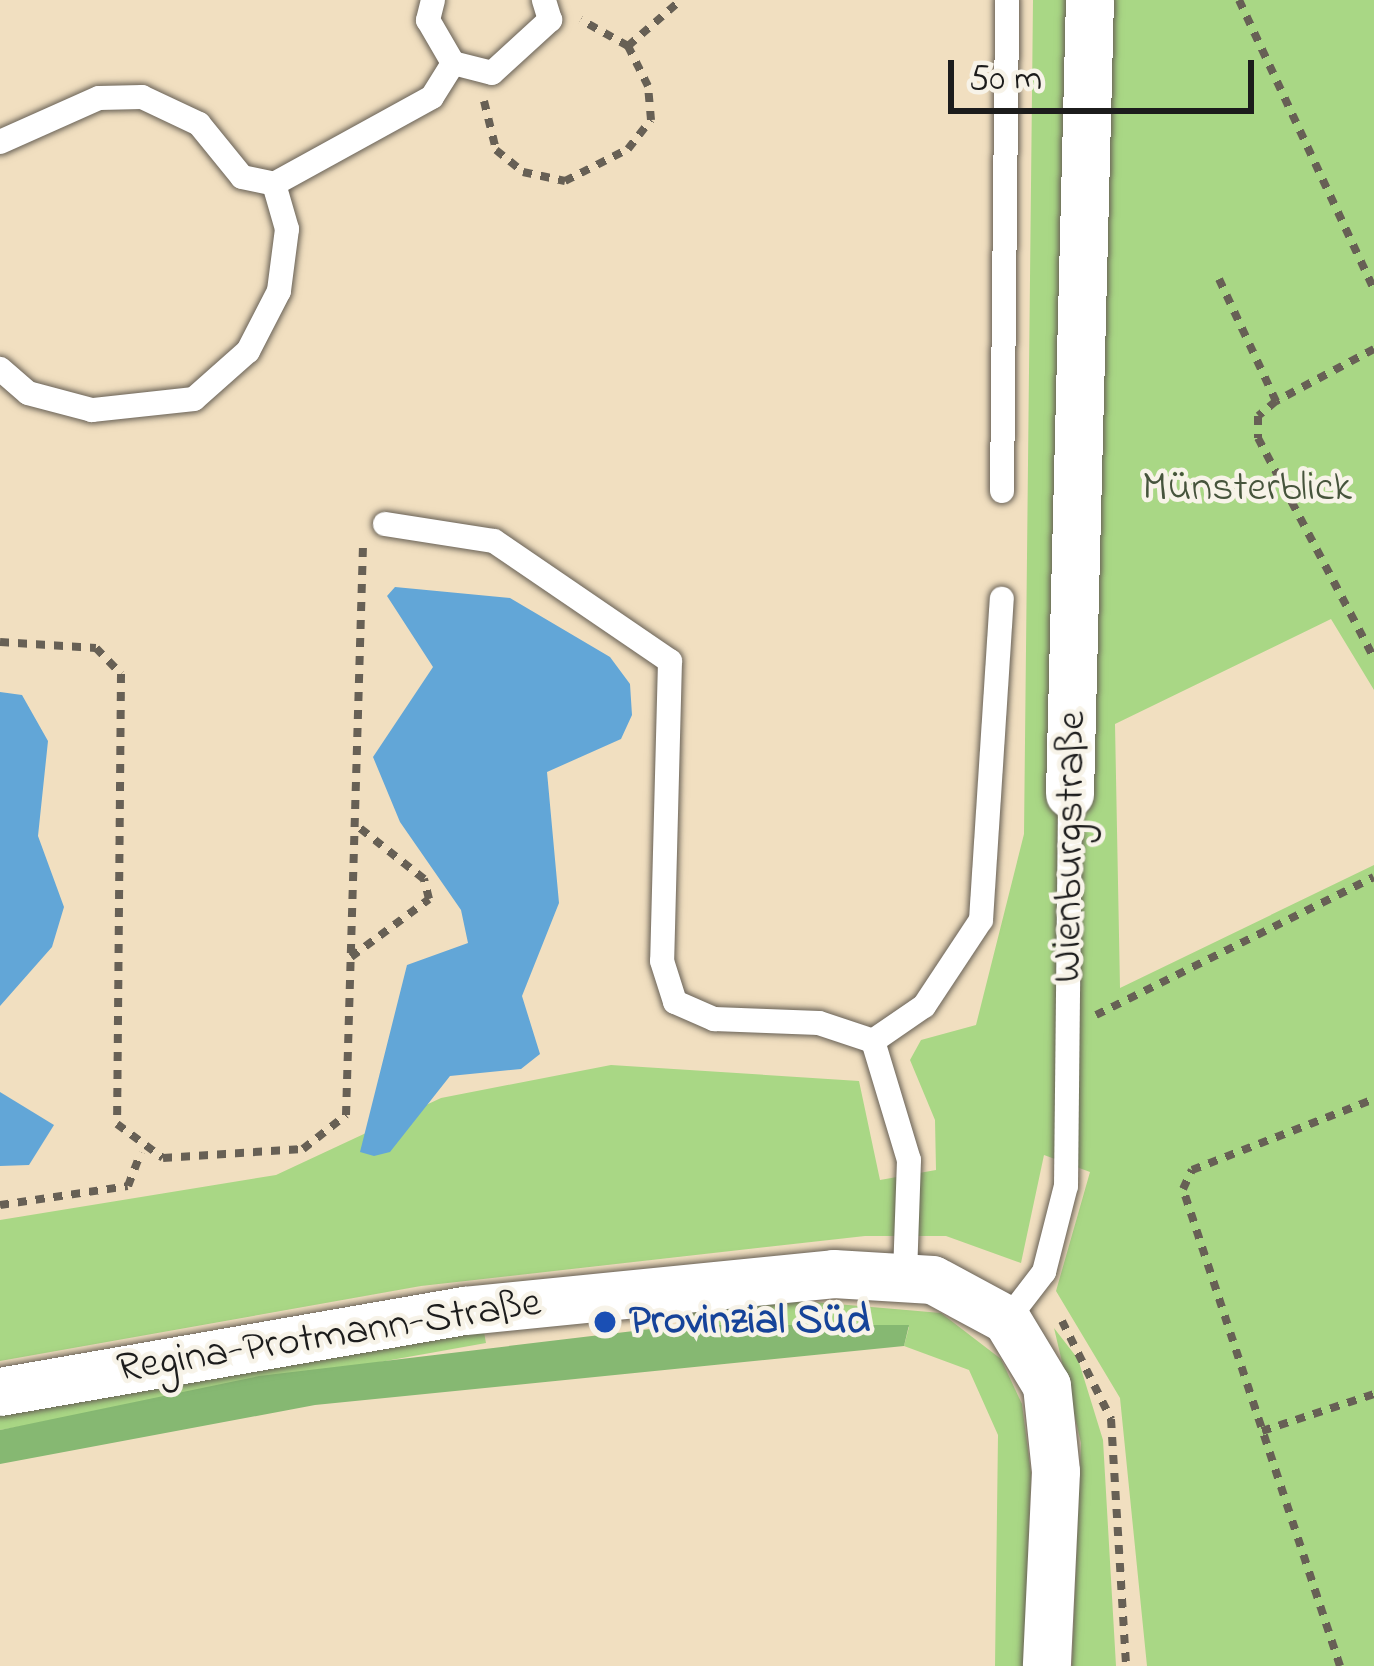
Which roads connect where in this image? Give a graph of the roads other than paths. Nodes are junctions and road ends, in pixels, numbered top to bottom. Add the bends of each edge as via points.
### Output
1 (433, 0) edge
2 (1007, 0) edge
3 (1090, 0) edge
4 (547, 10) edge
5 (453, 63) junction
6 (0, 142) edge
7 (274, 184) junction
8 (0, 369) edge
9 (1002, 491) dead end
10 (385, 524) road end
11 (1002, 599) dead end
12 (1070, 794) joint
13 (873, 1041) junction
14 (905, 1275) junction
15 (1019, 1306) junction
16 (0, 1392) edge
17 (1047, 1666) edge

1 - 5 lane via 428,20
2 - 9 lane
3 - 12 street, Wienburgstraße
4 - 5 lane via 492,73
5 - 7 lane via 433,97
6 - 7 lane via 99,98 142,97 199,124 242,177
7 - 8 lane via 287,229 279,291 248,351 194,399 92,410 28,393
10 - 13 lane via 494,541 670,662 662,962 674,1002 714,1018 819,1023
11 - 13 lane via 981,920 924,1006
12 - 15 lane, Wienburgstraße via 1066,1186
13 - 14 lane via 909,1160
14 - 15 street, Regina-Protmann-Straße
14 - 16 street, Regina-Protmann-Straße via 404,1319
15 - 17 street via 1054,1429

